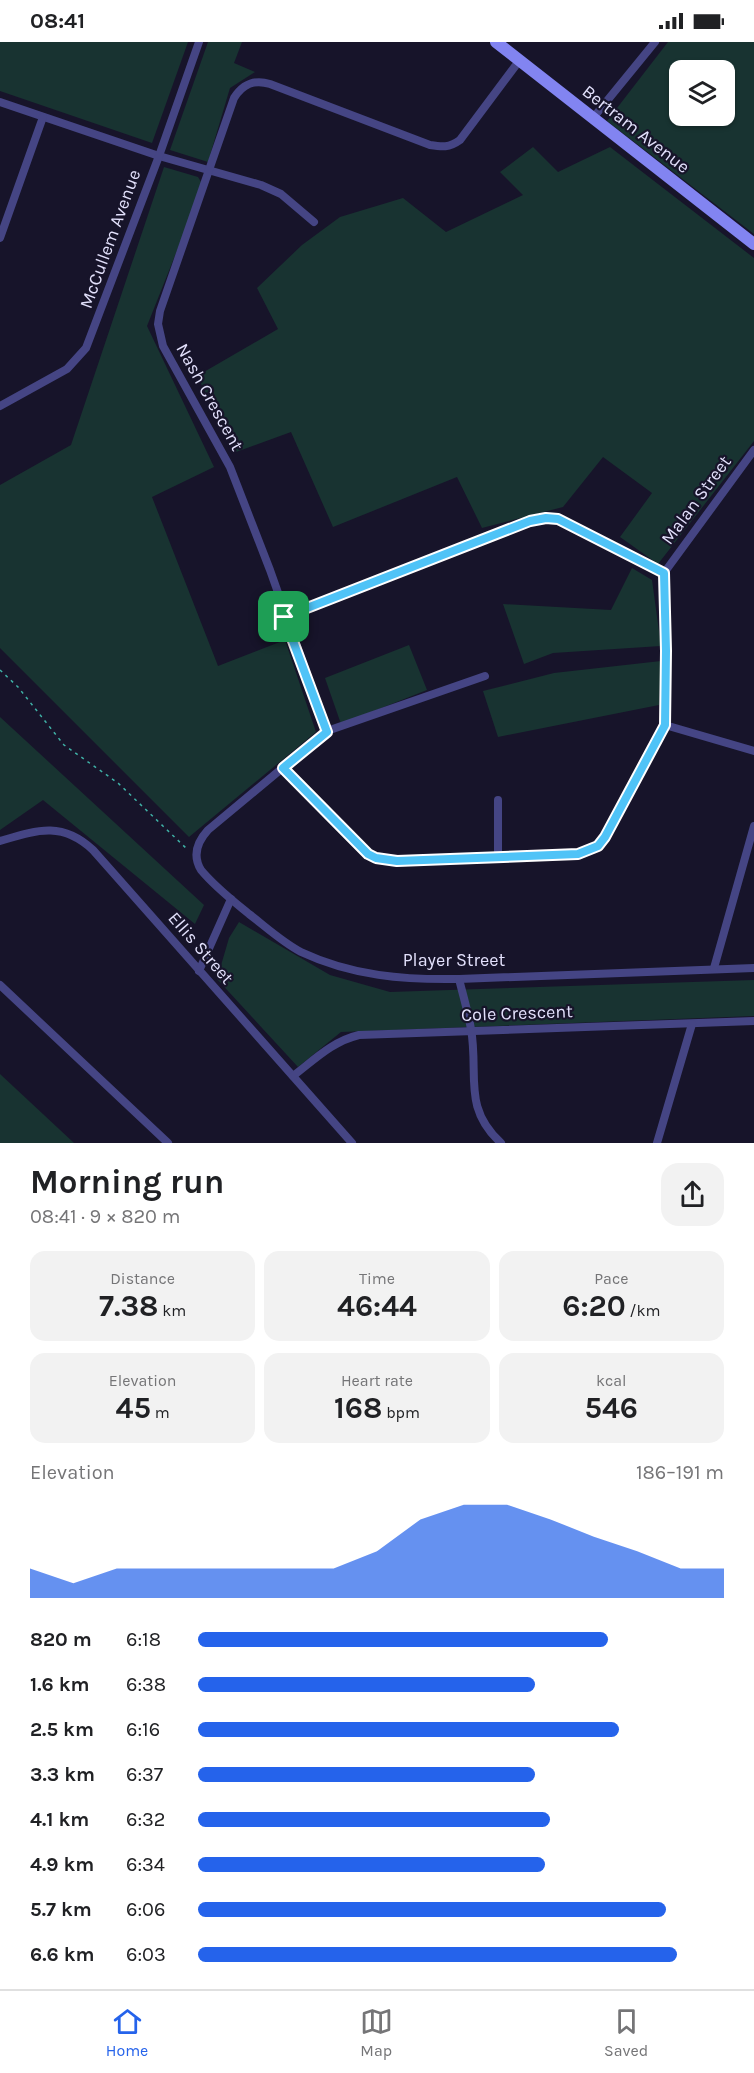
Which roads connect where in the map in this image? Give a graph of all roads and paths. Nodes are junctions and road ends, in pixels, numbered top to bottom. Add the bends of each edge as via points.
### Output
1 (199, 42) edge
2 (496, 42) edge
3 (654, 42) edge
4 (519, 60) junction
5 (0, 102) edge
6 (43, 117) junction
7 (593, 118) junction
8 (159, 156) junction
9 (209, 170) junction
10 (314, 222) dead end
11 (1, 232) edge
12 (754, 244) edge
13 (0, 406) edge
14 (754, 450) edge
15 (664, 573) junction
16 (284, 617) junction
17 (0, 670) edge
18 (484, 676) dead end
19 (665, 725) junction
20 (327, 732) junction
21 (754, 751) edge
22 (283, 768) junction
23 (498, 800) dead end
24 (754, 826) edge
25 (0, 841) edge
26 (196, 857) junction
27 (498, 857) junction
28 (231, 900) junction
29 (714, 968) junction
30 (754, 968) edge
31 (199, 971) junction
32 (459, 979) junction
33 (0, 985) edge
34 (754, 1021) edge
35 (692, 1024) junction
36 (471, 1030) junction
37 (293, 1076) junction
38 (168, 1143) edge
39 (352, 1143) edge
40 (501, 1143) edge
41 (657, 1143) edge

1 - 8 street, McCullem Avenue
2 - 4 street, Bertram Avenue
3 - 7 street
4 - 7 street, Bertram Avenue
4 - 9 street, Nash Crescent via 460,140 442,147 270,84 253,82 240,89 234,98
5 - 6 street
6 - 8 street
6 - 11 street
7 - 12 street, Bertram Avenue
8 - 9 street
8 - 13 street, McCullem Avenue via 86,348 67,369
9 - 10 street via 273,189
9 - 16 street, Nash Crescent via 160,311 159,333 171,363 230,467
14 - 15 street, Malan Street
15 - 16 street via 558,519 546,518
15 - 19 street, Malan Street
16 - 20 street, Nash Crescent
17 - 26 path via 64,745 117,783
18 - 20 street
19 - 21 street
19 - 27 street, Malan Street via 598,846 578,854
20 - 22 street
22 - 26 street via 208,830 199,842
22 - 27 street, Malan Street via 358,846 376,858 397,861
23 - 27 street
24 - 29 street
25 - 31 street, Ellis Street via 52,830 83,840
26 - 28 street, Player Street via 207,877
28 - 31 street
28 - 32 street, Player Street via 300,951 344,968 383,976
29 - 30 street, Player Street
29 - 32 street, Player Street
31 - 37 street, Ellis Street
32 - 36 street
33 - 38 street
34 - 35 street, Cole Crescent
35 - 36 street, Cole Crescent
35 - 41 street
36 - 37 street, Cole Crescent via 352,1037 332,1046
36 - 40 street via 477,1112 483,1125
37 - 39 street, Ellis Street

